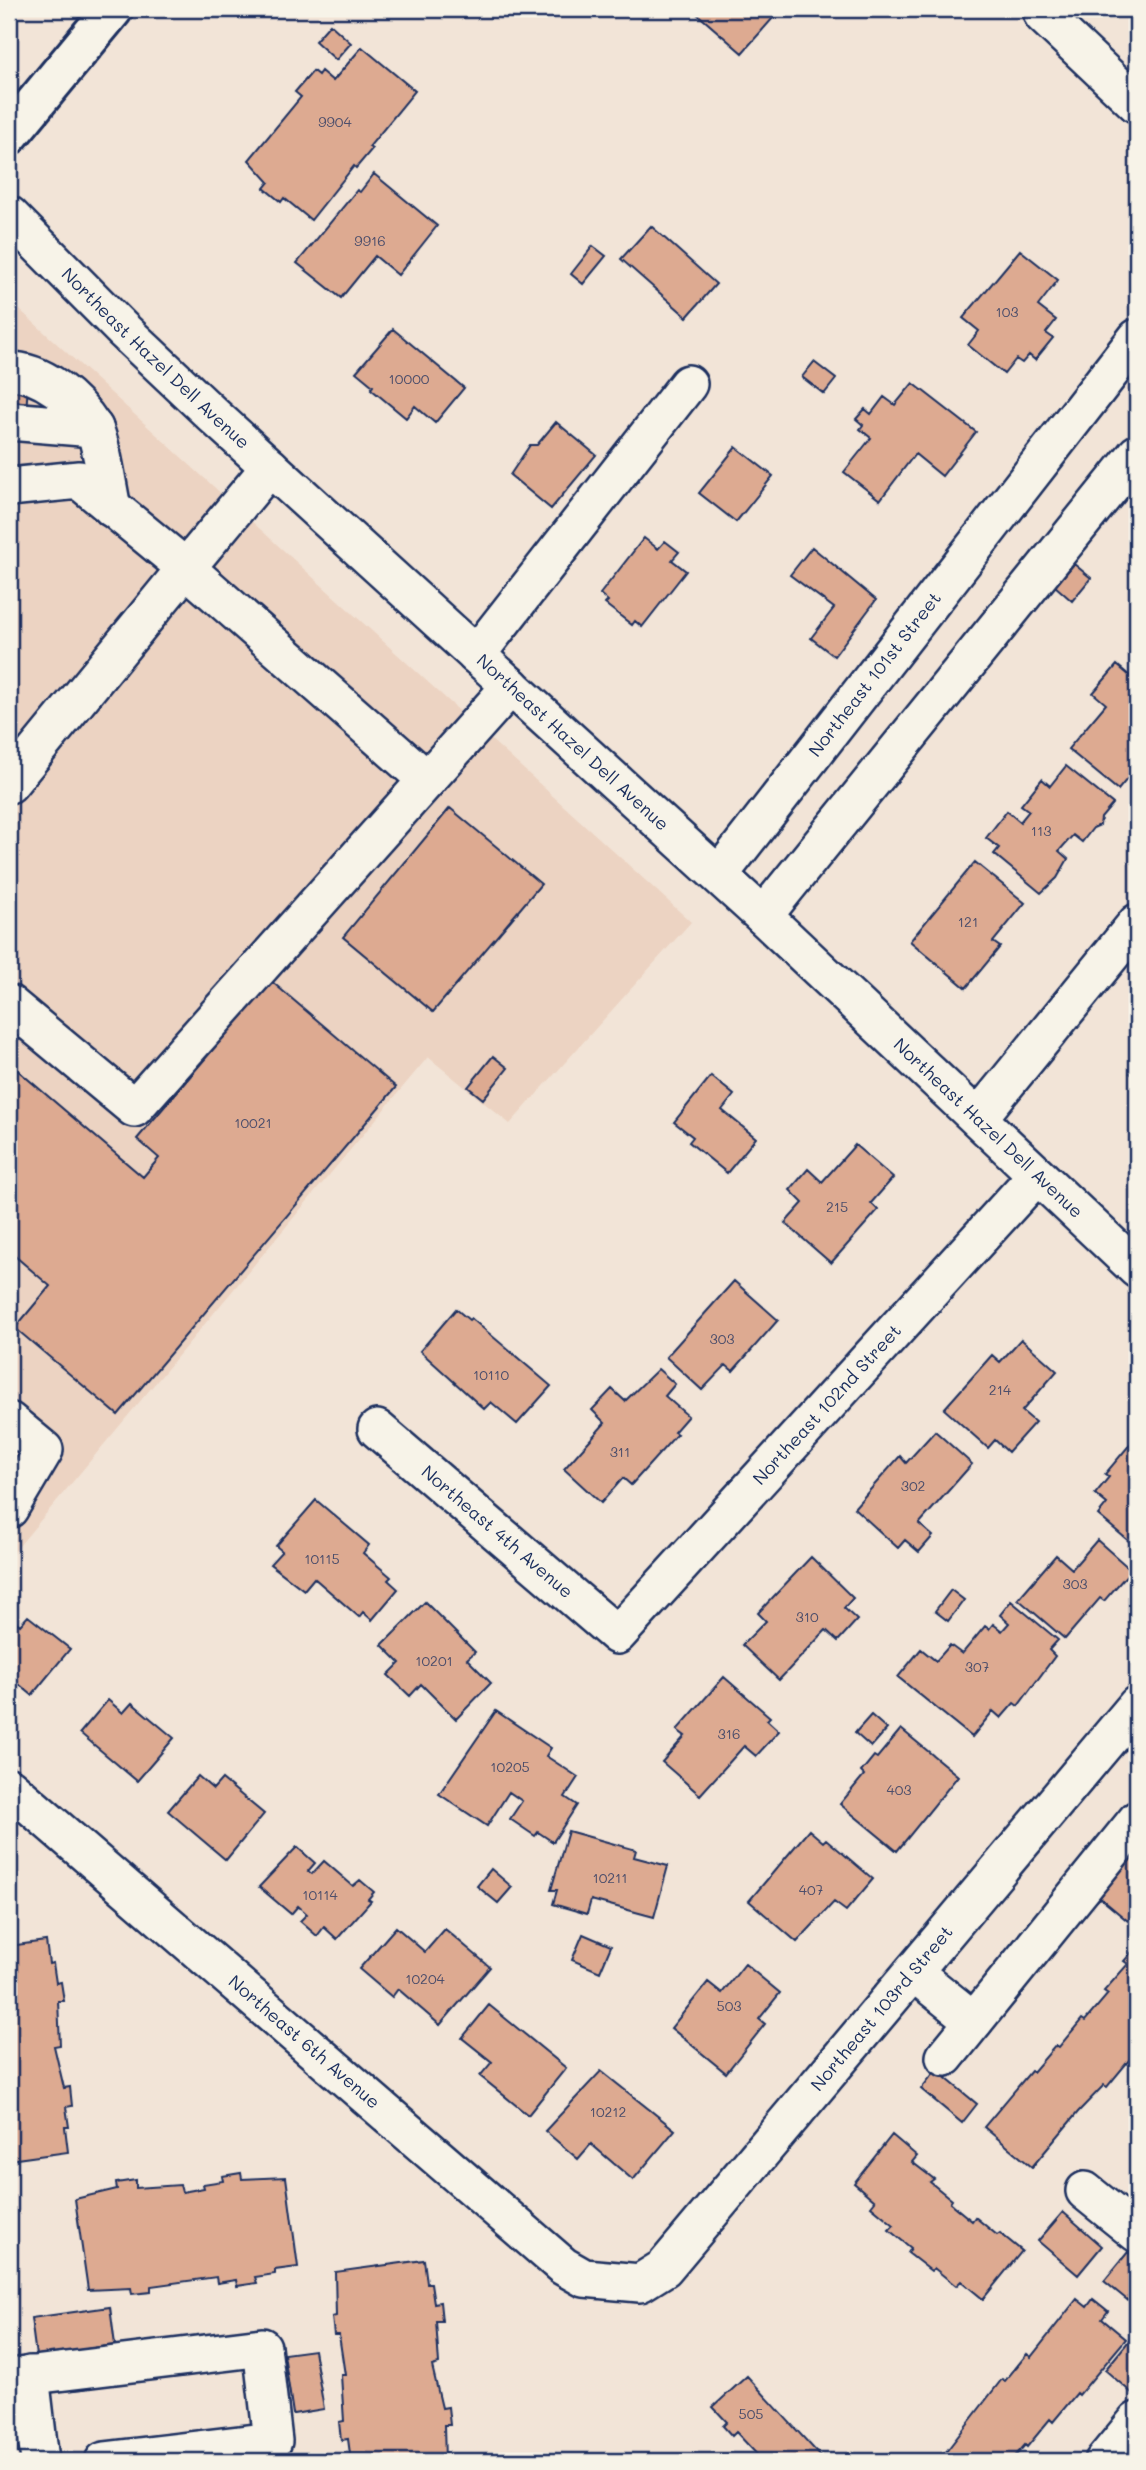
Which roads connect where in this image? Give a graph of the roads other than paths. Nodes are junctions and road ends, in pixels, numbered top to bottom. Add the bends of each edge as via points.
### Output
1 (113, 9) edge
2 (1043, 15) dead end
3 (1137, 104) edge
4 (9, 135) edge
5 (9, 215) edge
6 (1137, 338) edge
7 (9, 371) edge
8 (688, 384) dead end
9 (9, 421) edge
10 (94, 428) junction
11 (1137, 454) edge
12 (270, 467) junction
13 (9, 487) edge
14 (112, 508) junction
15 (186, 568) junction
16 (476, 655) junction
17 (511, 686) junction
18 (427, 780) junction
19 (9, 784) edge
20 (719, 875) junction
21 (763, 916) junction
22 (1137, 923) edge
23 (9, 1004) edge
24 (978, 1118) junction
25 (1037, 1175) junction
26 (1137, 1269) edge
27 (9, 1421) edge
28 (377, 1429) dead end
29 (9, 1509) edge
30 (617, 1634) joint
31 (1137, 1705) edge
32 (9, 1787) edge
33 (1137, 1820) edge
34 (913, 1972) junction
35 (974, 2021) junction
36 (945, 2057) dead end
37 (1085, 2191) dead end
38 (1137, 2233) edge
39 (608, 2282) joint
40 (19, 2377) edge
41 (1137, 2421) edge
42 (40, 2461) edge
43 (104, 2461) edge
44 (1104, 2461) edge

1 - 4 main road
2 - 3 street
5 - 12 street, Northeast Hazel Dell Avenue via 122,329
6 - 20 street, Northeast 101st Street
7 - 10 street via 24,371 50,382
8 - 16 street
9 - 10 street
10 - 14 street
11 - 21 street
12 - 15 street
12 - 16 street, Northeast Hazel Dell Avenue
13 - 14 street via 79,480
14 - 15 street
15 - 18 street
15 - 19 street
16 - 17 street, Northeast Hazel Dell Avenue
17 - 18 street
17 - 20 street, Northeast Hazel Dell Avenue
18 - 23 street via 134,1108
20 - 21 street, Northeast Hazel Dell Avenue
21 - 24 street, Northeast Hazel Dell Avenue
22 - 24 street
24 - 25 street, Northeast Hazel Dell Avenue
25 - 26 street, Northeast Hazel Dell Avenue
25 - 30 street, Northeast 102nd Street
27 - 29 street via 44,1450
28 - 30 street, Northeast 4th Avenue
31 - 34 street, Northeast 103rd Street
32 - 39 street, Northeast 6th Avenue via 563,2266 584,2278
33 - 35 street
34 - 35 street
34 - 39 street, Northeast 103rd Street via 664,2268 640,2283
35 - 36 street
37 - 38 street
40 - 42 street
40 - 43 street via 262,2347 274,2441
41 - 44 street

